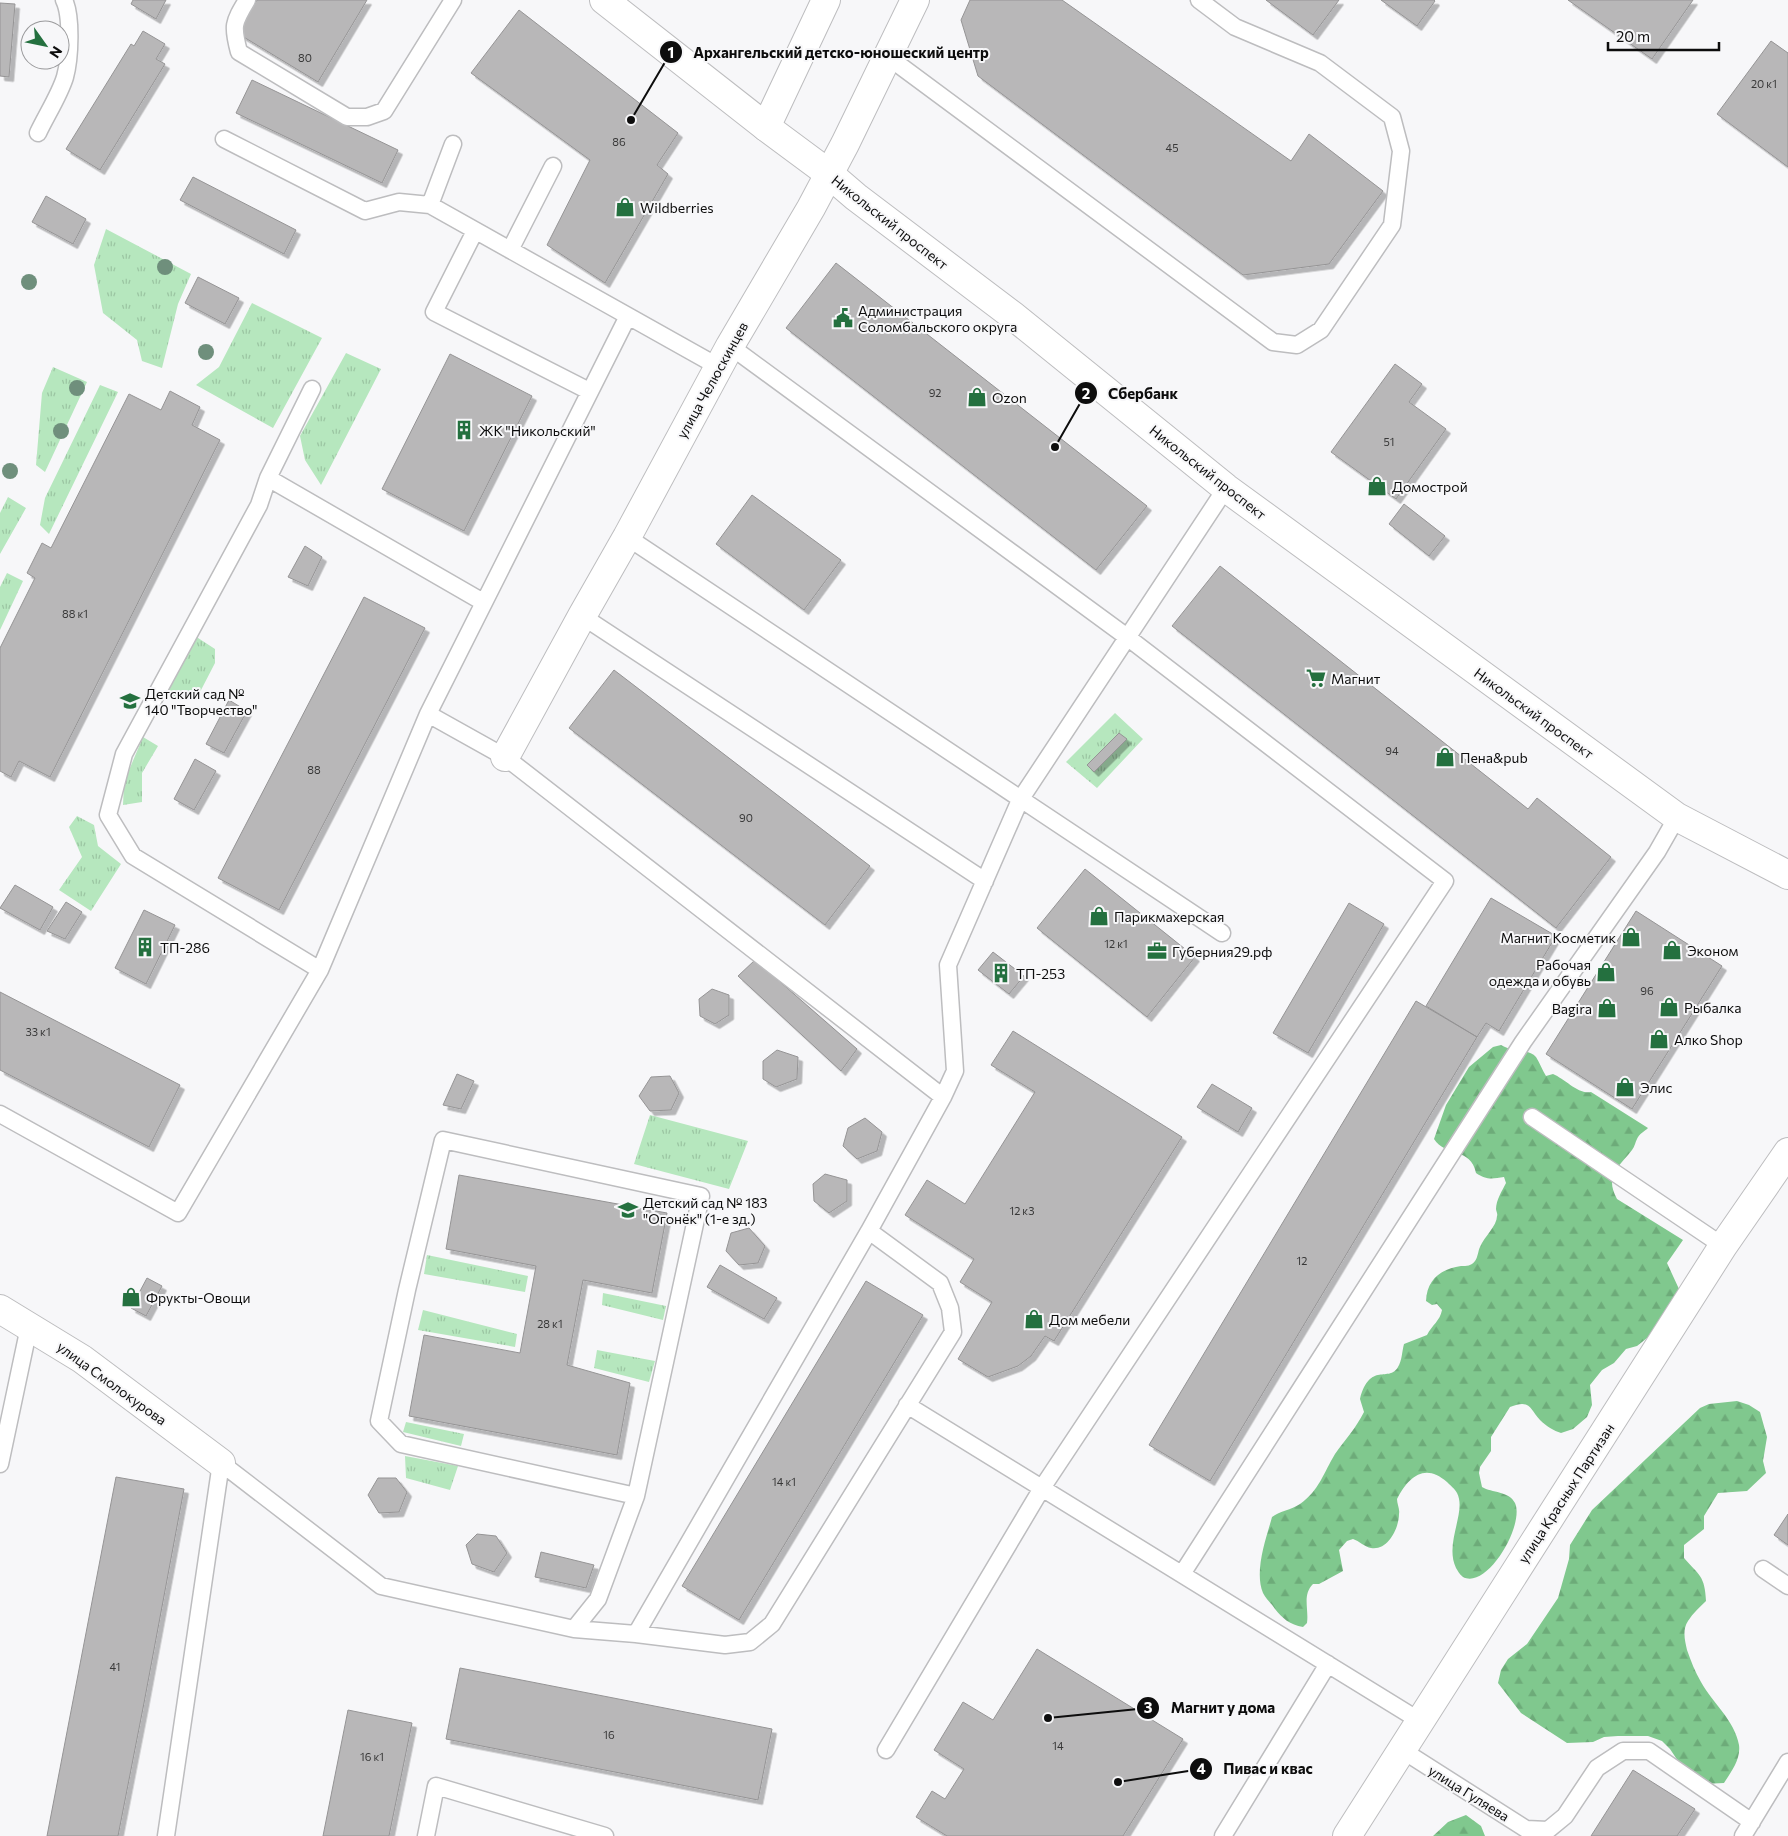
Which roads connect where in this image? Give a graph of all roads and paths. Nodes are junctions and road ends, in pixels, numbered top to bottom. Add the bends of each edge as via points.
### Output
1 (64, 0) edge
2 (247, 0) edge
3 (453, 0) edge
4 (604, 0) edge
5 (826, 0) edge
6 (915, 0) edge
7 (1198, 0) edge
8 (887, 56) junction
9 (766, 127) junction
10 (38, 133) dead end
11 (224, 139) dead end
12 (453, 144) dead end
13 (554, 166) dead end
14 (828, 173) junction
15 (430, 205) junction
16 (475, 230) junction
17 (510, 250) junction
18 (628, 316) junction
19 (724, 357) junction
20 (312, 389) dead end
21 (590, 391) junction
22 (268, 478) junction
23 (1226, 488) junction
24 (627, 537) junction
25 (483, 602) junction
26 (582, 616) junction
27 (1127, 638) junction
28 (428, 714) junction
29 (505, 757) junction
30 (1020, 800) junction
31 (1677, 817) junction
32 (1788, 875) edge
33 (985, 880) junction
34 (1222, 933) dead end
35 (320, 970) junction
36 (942, 1097) junction
37 (0, 1114) edge
38 (1532, 1116) dead end
39 (1788, 1152) edge
40 (869, 1231) junction
41 (1723, 1246) junction
42 (0, 1309) edge
43 (29, 1327) junction
44 (908, 1405) junction
45 (221, 1463) junction
46 (0, 1464) edge
47 (1042, 1488) junction
48 (636, 1496) junction
49 (1763, 1569) dead end
50 (1182, 1574) junction
51 (1788, 1586) edge
52 (574, 1629) junction
53 (636, 1634) junction
54 (1328, 1664) junction
55 (1420, 1721) junction
56 (886, 1750) dead end
57 (1402, 1750) junction
58 (1788, 1762) edge
59 (1752, 1822) junction
60 (166, 1836) edge
61 (426, 1836) edge
62 (605, 1836) edge
63 (1223, 1836) edge
64 (1347, 1836) edge
65 (1743, 1836) edge

1 - 10 lane via 68,9 70,39 65,77
2 - 3 lane via 233,32 238,52 347,117 367,117 384,111
4 - 9 street, Никольский проспект
5 - 9 street
6 - 8 street, улица Челюскинцев
7 - 8 lane via 1235,27 1320,63 1392,117 1401,151 1392,226 1321,330 1297,345 1273,342
8 - 14 street, улица Челюскинцев
9 - 14 street, Никольский проспект
11 - 15 lane via 365,211 399,202
12 - 15 lane
13 - 17 lane
14 - 19 street, улица Челюскинцев
14 - 23 street, Никольский проспект via 1012,315
15 - 16 lane
16 - 17 lane
16 - 21 lane via 434,312
17 - 18 lane
18 - 19 lane
18 - 21 lane
19 - 24 street, улица Челюскинцев
19 - 27 lane
20 - 22 lane
21 - 25 lane
22 - 25 lane
22 - 35 lane via 255,511 124,754 108,815 133,856
23 - 27 lane
23 - 31 street, Никольский проспект
24 - 26 street, улица Челюскинцев
24 - 30 lane
25 - 28 lane
26 - 29 street, улица Челюскинцев
26 - 33 lane
27 - 30 lane
27 - 47 lane via 1445,881
28 - 29 lane
28 - 35 lane
29 - 36 lane
30 - 33 lane
30 - 34 lane
31 - 32 street, Никольский проспект
31 - 50 lane via 1657,852 1523,1042
33 - 36 lane via 948,965 955,1071
35 - 37 lane via 178,1212
36 - 40 lane
38 - 41 lane
39 - 41 street, улица Красных Партизан
40 - 44 lane via 940,1283 950,1308 953,1332
40 - 53 lane
41 - 55 street, улица Красных Партизан
42 - 43 street, улица Смолокурова
43 - 45 street, улица Смолокурова via 82,1359
43 - 46 lane
44 - 47 lane
44 - 53 lane via 772,1624 750,1642 724,1645
45 - 52 lane via 381,1586
45 - 60 lane
47 - 50 lane
47 - 56 lane
48 - 48 lane via 401,1444 379,1421 443,1140 701,1196
48 - 52 lane via 598,1599
49 - 51 lane
50 - 54 lane
52 - 53 lane
54 - 55 lane
54 - 63 lane
55 - 57 street, улица Красных Партизан
57 - 59 lane, улица Гуляева via 1526,1828 1548,1830 1564,1816 1597,1768 1624,1751 1648,1751
57 - 64 street, улица Красных Партизан
58 - 59 lane
59 - 65 lane
61 - 62 lane via 436,1786

